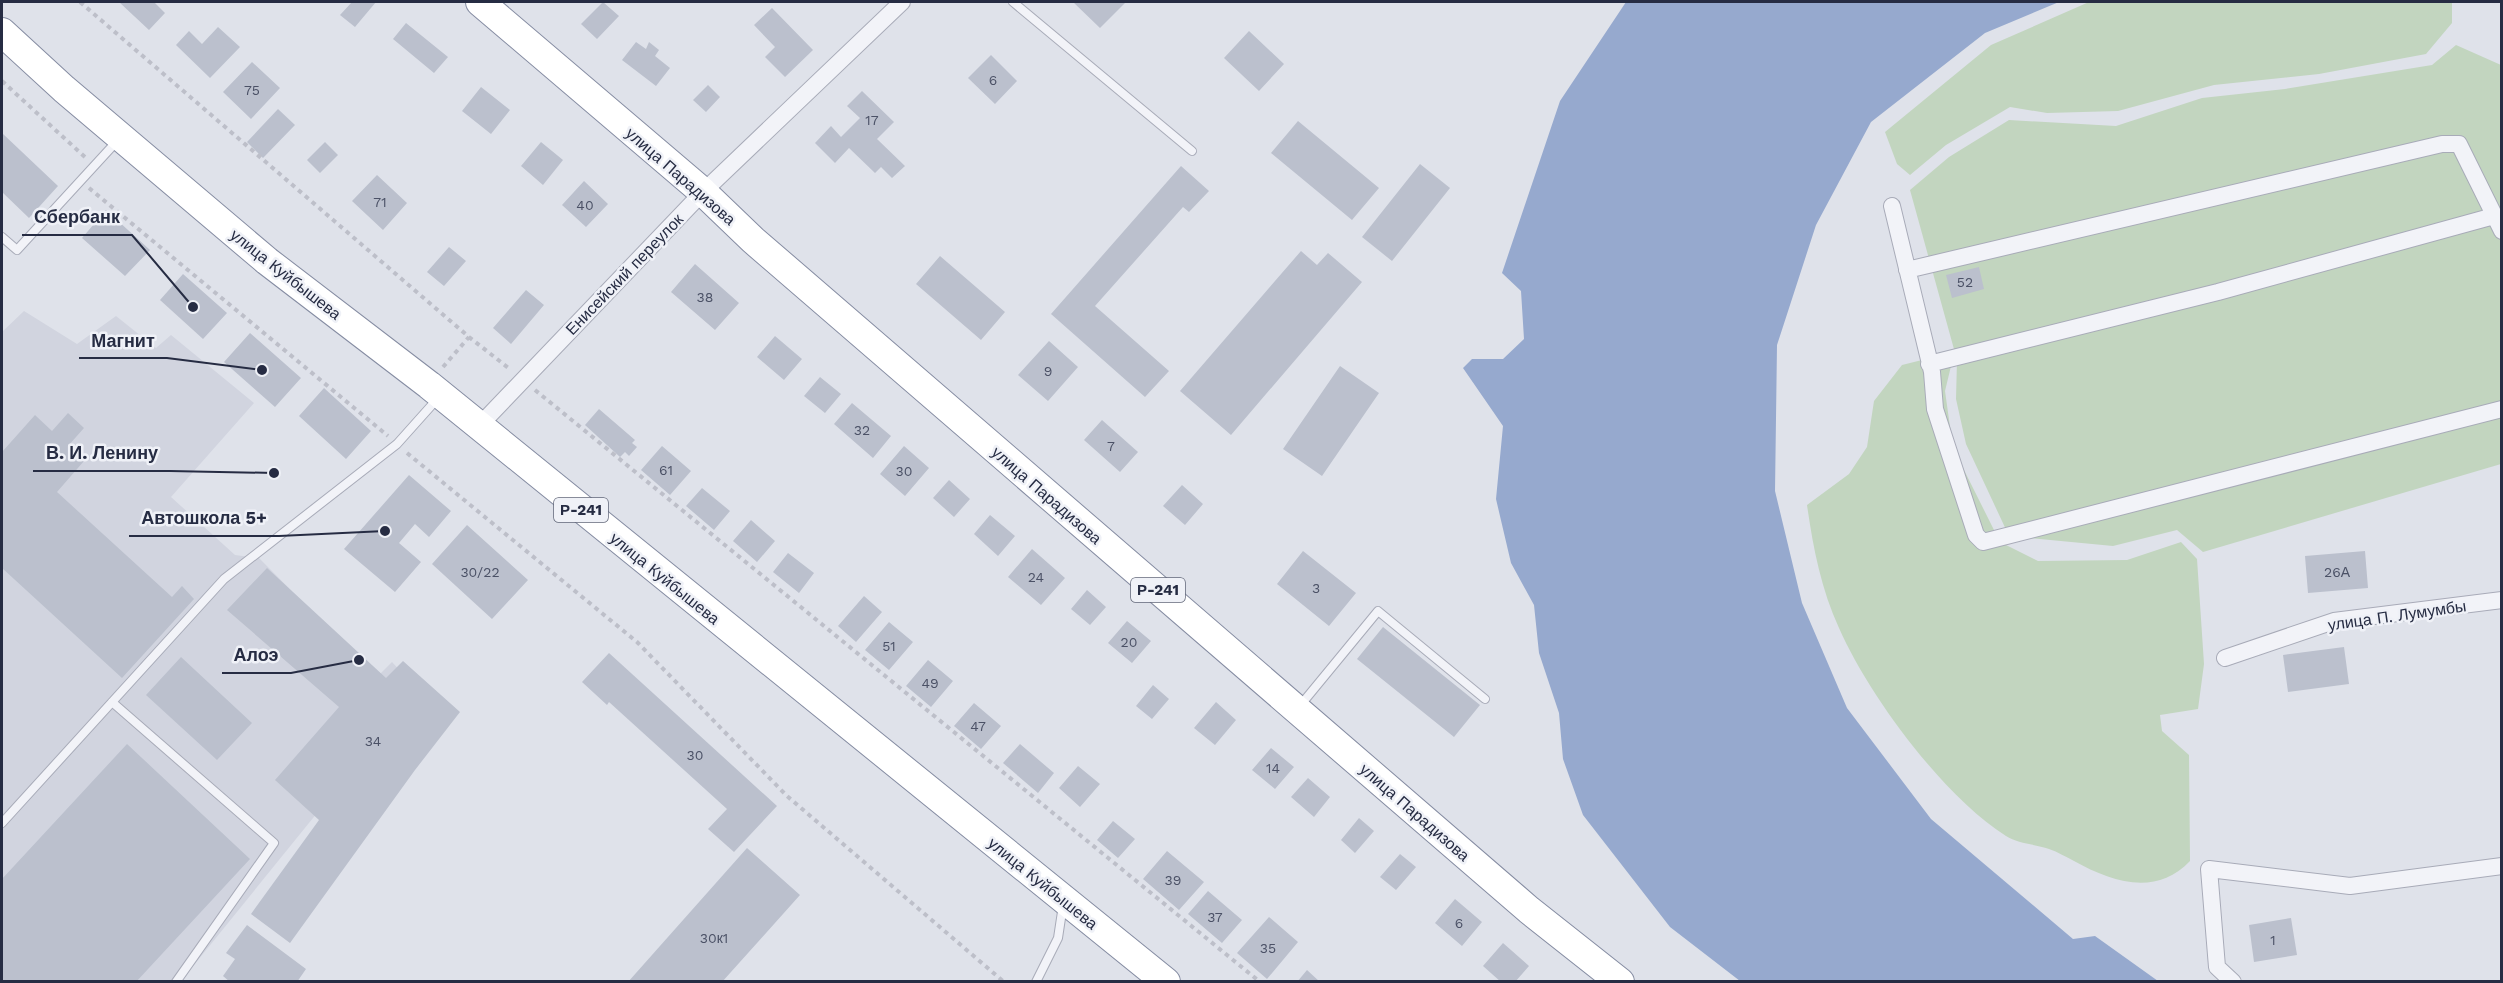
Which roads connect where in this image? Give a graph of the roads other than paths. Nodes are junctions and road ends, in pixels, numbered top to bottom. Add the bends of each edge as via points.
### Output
1 (480, 2) edge
2 (903, 2) edge
3 (1013, 2) edge
4 (2, 32) edge
5 (121, 137) junction
6 (1192, 151) dead end
7 (703, 192) junction
8 (1892, 206) dead end
9 (2498, 224) edge
10 (2, 237) edge
11 (1906, 270) junction
12 (1929, 364) junction
13 (441, 382) junction
14 (2502, 410) edge
15 (479, 426) junction
16 (2502, 600) edge
17 (2225, 658) dead end
18 (1485, 699) dead end
19 (112, 702) junction
20 (1297, 710) junction
21 (2, 823) edge
22 (2502, 866) edge
23 (1064, 899) junction
24 (176, 981) edge
25 (1036, 981) edge
26 (1166, 981) edge
27 (1620, 981) edge
28 (2233, 981) edge

1 - 7 highway, улица Парадизова / Р-241
2 - 7 street, Енисейский переулок
3 - 6 lane
4 - 5 highway, улица Куйбышева / Р-241
5 - 10 lane via 17,250
5 - 13 highway, улица Куйбышева / Р-241 via 267,261
7 - 15 street, Енисейский переулок
7 - 20 highway, улица Парадизова / Р-241 via 762,248
8 - 11 street
9 - 11 street via 2459,144 2442,144
9 - 12 street
11 - 12 street
12 - 14 street via 1935,409 1976,535 1983,542
13 - 15 highway, улица Куйбышева / Р-241
13 - 19 lane via 397,444 224,579
15 - 23 highway, улица Куйбышева / Р-241
16 - 17 street, улица П. Лумумбы via 2334,621
18 - 20 lane via 1378,611
19 - 21 lane
19 - 24 lane via 274,843
20 - 27 highway, улица Парадизова / Р-241 via 1529,910
22 - 28 street via 2350,886 2209,869 2217,967
23 - 25 lane via 1058,938
23 - 26 highway, улица Куйбышева / Р-241

